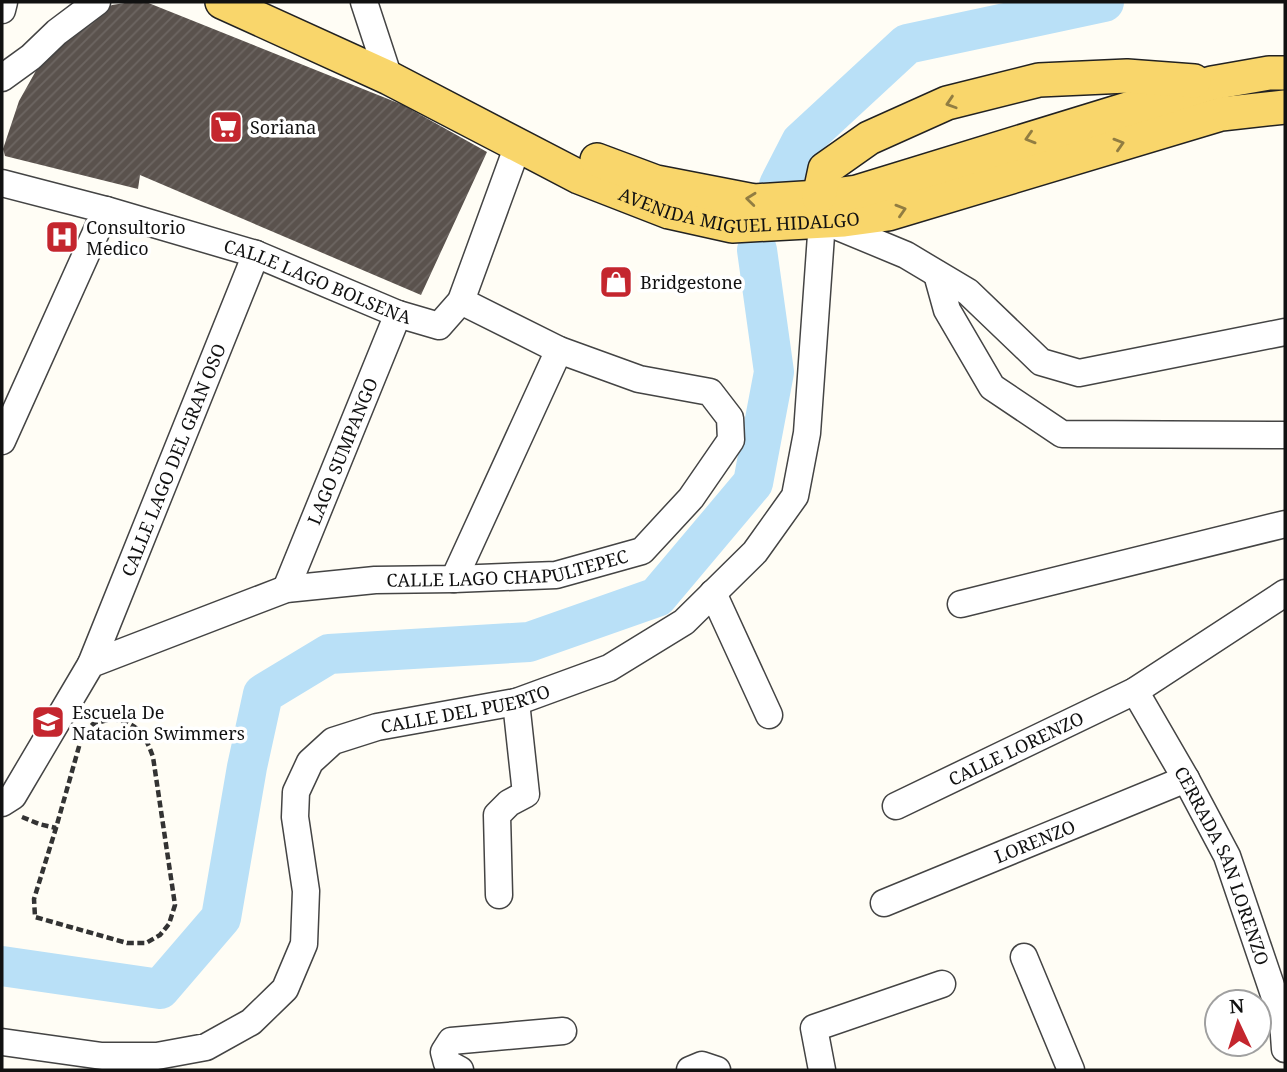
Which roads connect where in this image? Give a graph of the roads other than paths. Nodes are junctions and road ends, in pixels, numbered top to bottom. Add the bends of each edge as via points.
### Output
1 (4, 2) edge
2 (97, 2) edge
3 (222, 2) edge
4 (270, 2) edge
5 (364, 2) edge
6 (2, 10) edge
7 (385, 65) junction
8 (1285, 73) edge
9 (2, 78) edge
10 (1212, 83) junction
11 (1285, 107) edge
12 (518, 145) junction
13 (2, 183) edge
14 (820, 209) junction
15 (106, 210) junction
16 (256, 254) junction
17 (937, 274) junction
18 (461, 301) junction
19 (398, 314) junction
20 (1285, 332) edge
21 (559, 350) junction
22 (1285, 435) edge
23 (2, 441) edge
24 (1285, 524) edge
25 (454, 579) junction
26 (286, 589) junction
27 (713, 593) junction
28 (1285, 593) edge
29 (961, 604) dead end
30 (91, 664) junction
31 (1135, 691) junction
32 (516, 702) junction
33 (769, 715) dead end
34 (1186, 779) junction
35 (896, 806) dead end
36 (8, 808) edge
37 (499, 895) dead end
38 (884, 903) dead end
39 (1024, 957) dead end
40 (942, 985) dead end
41 (563, 1031) dead end
42 (2, 1042) edge
43 (1285, 1049) edge
44 (460, 1070) edge
45 (690, 1070) edge
46 (717, 1070) edge
47 (822, 1070) edge
48 (1071, 1070) edge

1 - 6 street
2 - 9 street
3 - 7 main road, AVENIDA MIGUEL HIDALGO
4 - 7 main road, AVENIDA MIGUEL HIDALGO
5 - 7 street
7 - 12 main road, AVENIDA MIGUEL HIDALGO
14 -> 7 main road, AVENIDA MIGUEL HIDALGO via 656,182 575,152
8 - 10 main road, AVENIDA MIGUEL HIDALGO
10 -> 14 main road, AVENIDA MIGUEL HIDALGO via 857,191
10 -> 14 main road via 1127,76 1039,80 947,103 869,138 825,169
14 -> 11 main road, AVENIDA MIGUEL HIDALGO via 844,220 888,214 1221,114
12 - 14 main road, AVENIDA MIGUEL HIDALGO via 579,177 669,212 732,226
12 - 18 street, CALLE LAGO BOLSENA
13 - 15 street, CALLE LAGO BOLSENA
14 - 17 street
14 - 27 street, CALLE DEL PUERTO via 807,433 795,496 755,552
15 - 16 street, CALLE LAGO BOLSENA
15 - 23 street
16 - 19 street, CALLE LAGO BOLSENA
16 - 30 street, CALLE LAGO DEL GRAN OSO
17 - 20 street via 968,292 1041,362 1079,373
17 - 22 street via 947,310 992,387 1062,434
18 - 19 street, CALLE LAGO BOLSENA via 439,326
18 - 21 street, CALLE LAGO CHAPULTEPEC
19 - 26 street, LAGO SUMPANGO
21 - 25 street
21 - 25 street, CALLE LAGO CHAPULTEPEC via 639,379 710,392 730,418 731,440 691,498 642,551 556,575
24 - 29 street
25 - 26 street, CALLE LAGO CHAPULTEPEC via 375,580
26 - 30 street, CALLE LAGO CHAPULTEPEC
27 - 32 street, CALLE DEL PUERTO via 684,622 609,668
27 - 33 street
28 - 31 street, CALLE LORENZO
30 - 36 street
31 - 34 street, CERRADA SAN LORENZO
31 - 35 street, CALLE LORENZO
32 - 37 street via 526,794 497,815
32 - 42 street, CALLE DEL PUERTO via 377,727 332,741 310,762 296,792 295,817 306,891 304,944 285,989 251,1022 206,1047 157,1056 102,1056
34 - 38 street, LORENZO
34 - 43 street, CERRADA SAN LORENZO via 1227,856 1283,1021
39 - 48 street
40 - 47 street via 814,1028
41 - 44 street via 451,1041 444,1052 447,1063
45 - 46 street via 702,1065

